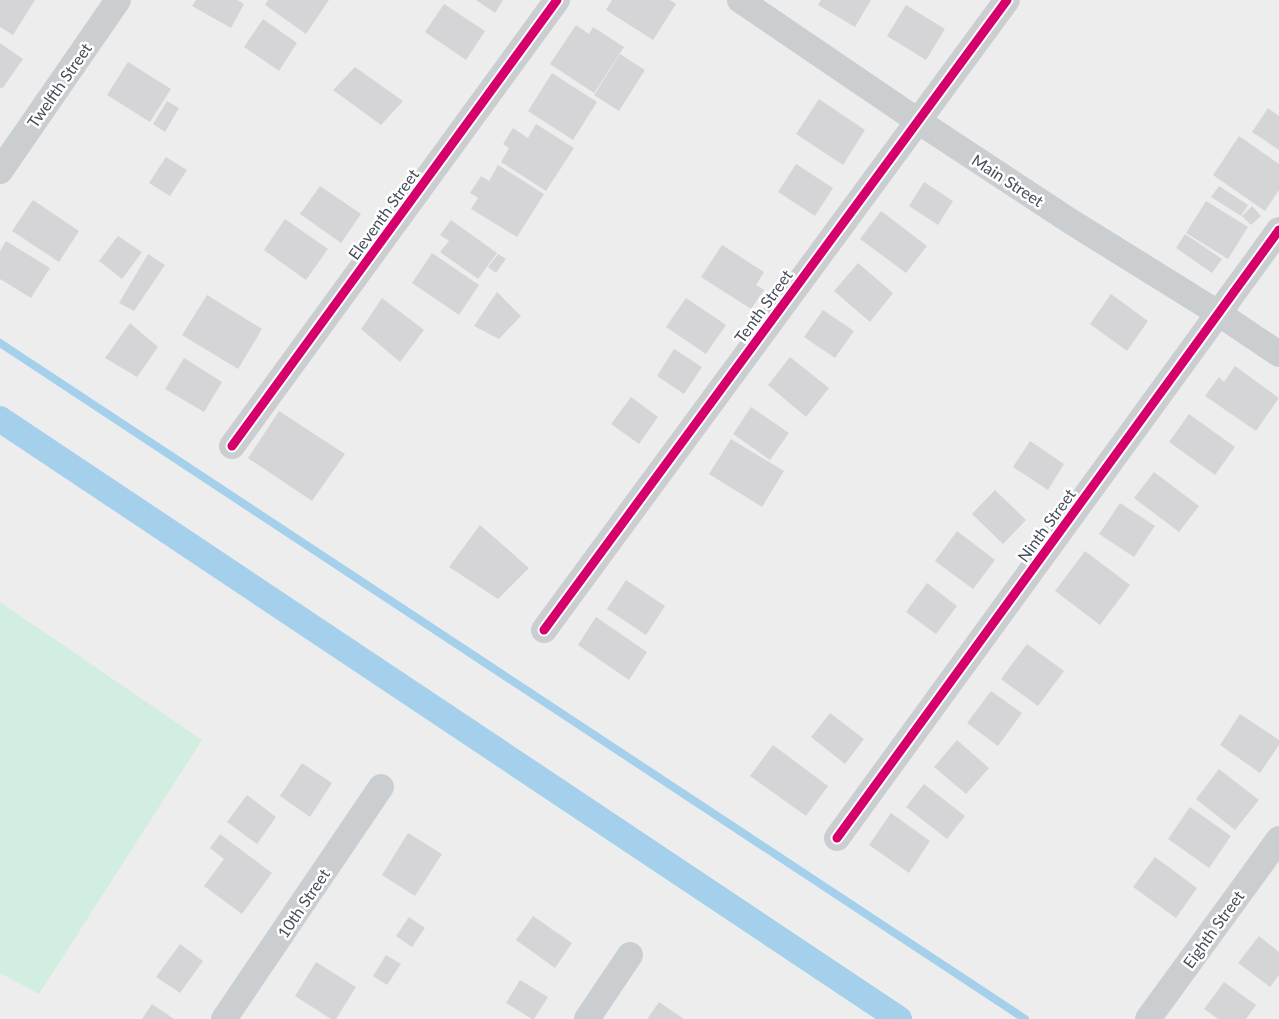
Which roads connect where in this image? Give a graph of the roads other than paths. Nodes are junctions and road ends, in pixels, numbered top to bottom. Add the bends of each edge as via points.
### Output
1 (118, 0) edge
2 (557, 0) edge
3 (740, 0) edge
4 (1007, 0) edge
5 (918, 121) junction
6 (0, 171) edge
7 (1279, 230) edge
8 (1218, 313) junction
9 (1279, 354) edge
10 (232, 446) dead end
11 (544, 630) dead end
12 (381, 787) dead end
13 (837, 838) dead end
14 (1279, 839) edge
15 (630, 955) dead end
16 (224, 1019) edge
17 (587, 1019) edge
18 (1148, 1019) edge

1 - 6 street, Twelfth Street
2 - 10 street, Eleventh Street
3 - 5 street, Main Street
4 - 5 street, Tenth Street
5 - 8 street, Main Street
5 - 11 street, Tenth Street
7 - 8 street, Ninth Street
8 - 9 street, Main Street
8 - 13 street, Ninth Street
12 - 16 street, 10th Street
14 - 18 street, Eighth Street
15 - 17 street

